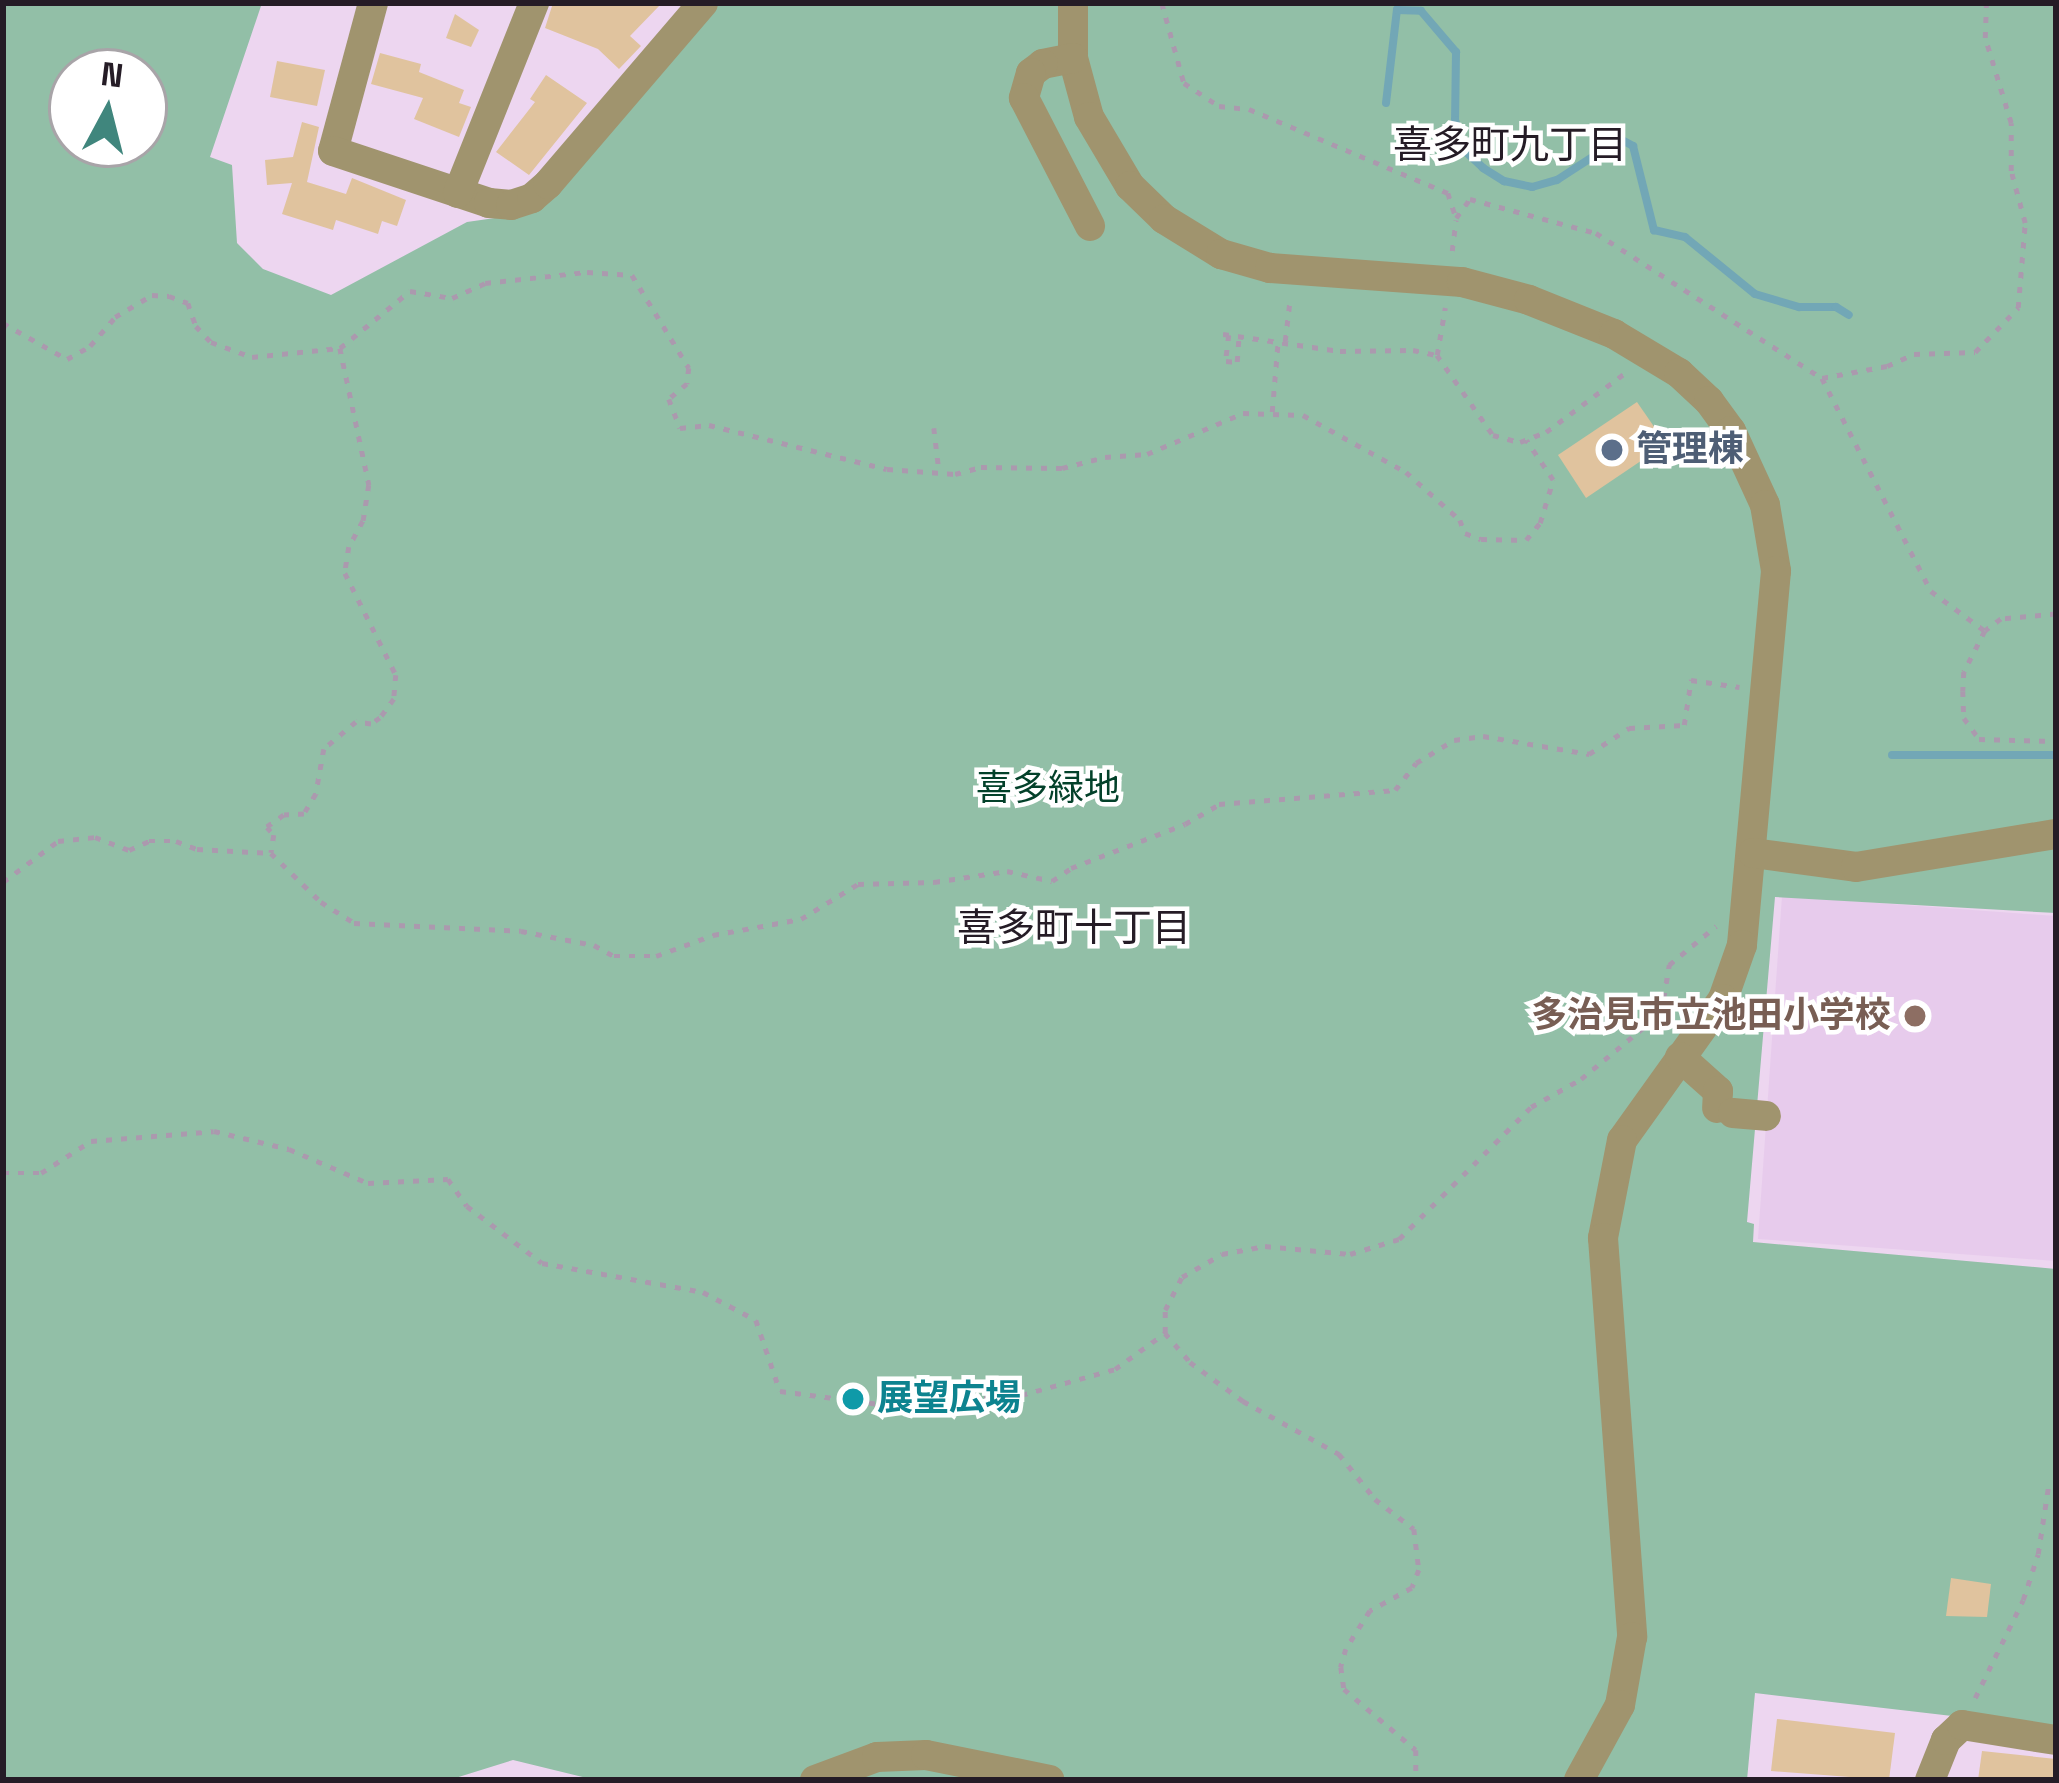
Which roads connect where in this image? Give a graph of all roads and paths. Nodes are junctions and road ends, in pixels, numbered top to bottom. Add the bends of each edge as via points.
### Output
1 (373, 3) edge
2 (534, 3) edge
3 (704, 3) edge
4 (1073, 3) edge
5 (1162, 3) edge
6 (1985, 3) edge
7 (1073, 58) junction
8 (458, 193) junction
9 (1456, 218) junction
10 (1090, 226) dead end
11 (1451, 262) dead end
12 (1292, 287) dead end
13 (1447, 298) dead end
14 (3, 323) edge
15 (1239, 336) junction
16 (1282, 341) junction
17 (340, 348) junction
18 (1644, 351) junction
19 (1437, 355) junction
20 (1822, 378) junction
21 (1272, 412) junction
22 (934, 428) dead end
23 (1526, 440) junction
24 (940, 472) junction
25 (2056, 614) edge
26 (1985, 631) junction
27 (1750, 688) dead end
28 (2056, 741) edge
29 (2056, 834) edge
30 (271, 853) junction
31 (1753, 853) junction
32 (3, 882) edge
33 (1722, 920) dead end
34 (1680, 1057) junction
35 (1766, 1116) dead end
36 (3, 1173) edge
37 (1165, 1334) junction
38 (2049, 1482) dead end
39 (1962, 1725) junction
40 (2056, 1741) edge
41 (814, 1780) edge
42 (1050, 1780) edge
43 (1416, 1780) edge
44 (1579, 1780) edge
45 (1930, 1780) edge

1 - 8 street via 333,151
2 - 8 street
3 - 8 street via 532,198 489,203
4 - 7 street
5 - 9 path via 1184,82 1197,92 1448,193
6 - 20 path via 1985,38 2011,123 2011,171 2025,223 2018,308 1976,352 1914,354
7 - 10 street via 1031,73 1024,98
7 - 18 street via 1089,117 1130,186 1164,219 1221,254 1270,268 1462,282 1529,300
9 - 11 path
9 - 20 path via 1470,199 1596,233
12 - 16 path
13 - 19 path
14 - 17 path via 67,359 91,346 115,317 152,295 169,296 188,303 212,342 252,357
15 - 15 path via 1226,335 1226,361 1237,362
15 - 16 path
16 - 19 path
16 - 21 path
17 - 24 path via 410,291 452,298 485,283 632,275 689,368 687,385 669,399 680,428 709,425 887,469
17 - 30 path via 369,485 345,573 396,675 394,699 380,718 356,722 324,749 304,814 267,826
18 - 23 path
18 - 31 street via 1679,373 1731,431 1774,539
19 - 23 path via 1492,435
20 - 26 path via 1931,591
21 - 23 path via 1303,415 1370,449 1481,539 1526,540 1540,524 1553,480
21 - 24 path via 1243,413 1147,454 1062,468
22 - 24 path
25 - 26 path via 2001,619
26 - 28 path via 1964,672 1964,718 1979,739
27 - 30 path via 1691,680 1684,725 1629,728 1589,754 1483,736 1454,740 1416,763 1395,790 1219,804 1052,881 1007,871 858,884 800,919 713,935 656,956 614,956 521,932 353,922
29 - 31 street via 1856,866
30 - 32 path via 176,842 129,850 95,837 58,842
31 - 34 street via 1742,945 1723,999
33 - 37 path via 1669,965 1661,1012 1581,1079 1531,1107 1399,1239 1350,1254 1265,1246 1222,1254 1183,1277 1165,1310
34 - 35 street via 1718,1091 1725,1110
34 - 44 street via 1622,1140 1603,1238 1632,1637 1620,1705
36 - 37 path via 41,1173 91,1141 214,1131 289,1149 368,1183 448,1179 466,1206 542,1263 704,1292 756,1320 781,1391 887,1405 924,1396 1007,1400 1115,1369
37 - 43 path via 1243,1401 1339,1454 1414,1529 1419,1570 1412,1588 1370,1611 1341,1667 1344,1690 1416,1750
38 - 39 path via 2024,1600
39 - 40 street
39 - 45 street
41 - 42 street via 878,1757 947,1758

